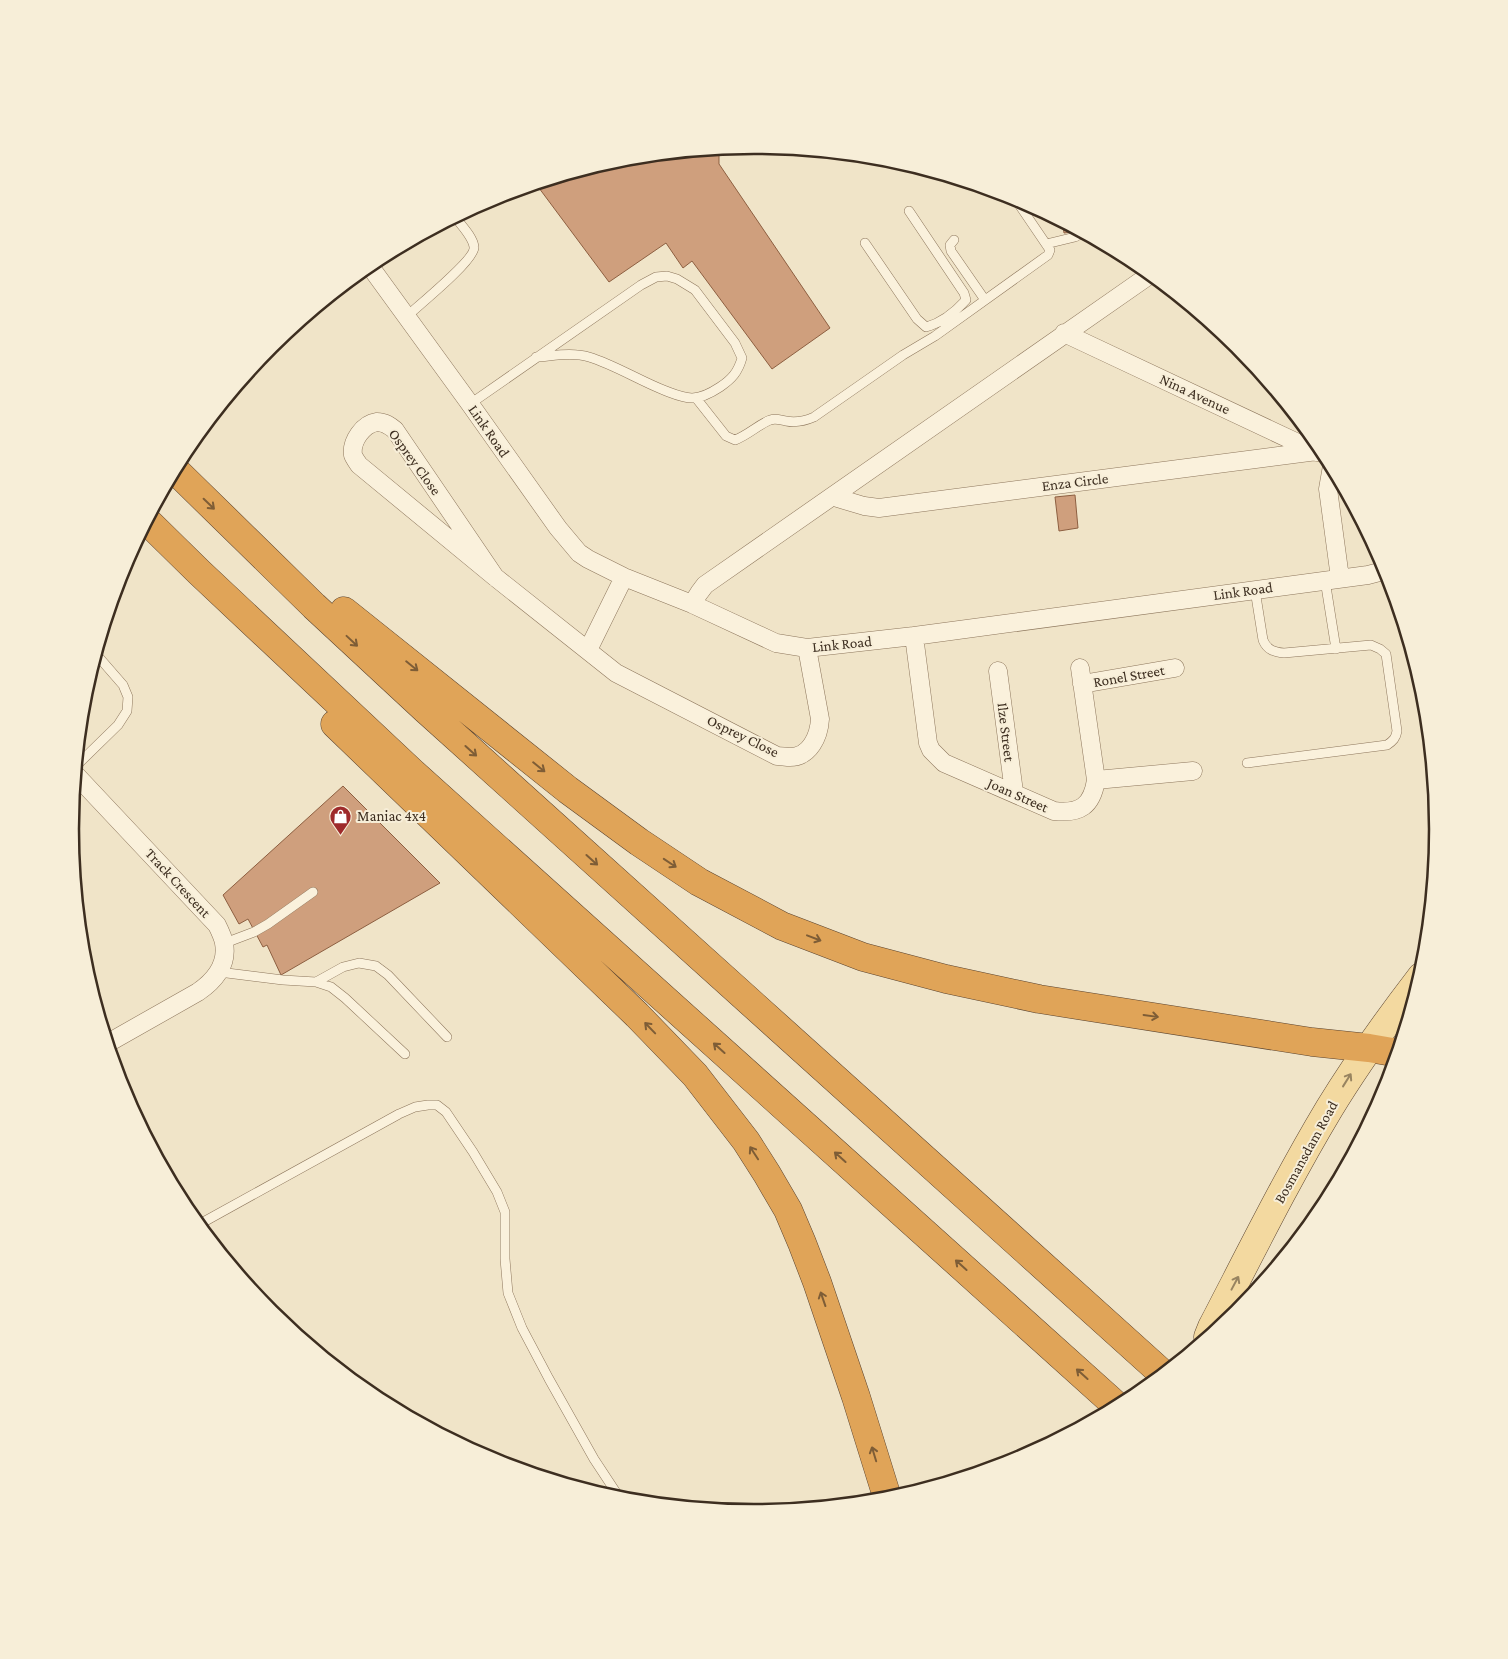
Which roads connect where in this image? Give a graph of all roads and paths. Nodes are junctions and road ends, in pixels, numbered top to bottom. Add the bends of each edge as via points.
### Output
1 (1024, 211) edge
2 (909, 212) dead end
3 (459, 222) edge
4 (1076, 236) edge
5 (954, 240) dead end
6 (865, 243) dead end
7 (1046, 244) junction
8 (373, 272) edge
9 (1144, 279) edge
10 (985, 300) junction
11 (406, 317) junction
12 (1064, 334) junction
13 (536, 357) junction
14 (696, 398) junction
15 (470, 404) junction
16 (1311, 448) edge
17 (1315, 454) edge
18 (180, 475) edge
19 (1330, 478) edge
20 (834, 497) junction
21 (152, 524) edge
22 (274, 566) junction
23 (199, 572) junction
24 (1378, 572) edge
25 (495, 577) junction
26 (624, 577) junction
27 (1332, 579) junction
28 (1255, 590) junction
29 (692, 604) junction
30 (914, 636) junction
31 (806, 648) junction
32 (1336, 649) junction
33 (588, 650) junction
34 (101, 660) edge
35 (1175, 668) dead end
36 (998, 671) dead end
37 (1081, 676) joint
38 (83, 759) edge
39 (1248, 764) dead end
40 (1193, 771) dead end
41 (81, 779) edge
42 (1096, 780) junction
43 (1014, 792) junction
44 (313, 892) dead end
45 (225, 944) junction
46 (219, 972) junction
47 (316, 982) junction
48 (1409, 993) edge
49 (447, 1037) dead end
50 (113, 1040) edge
51 (1369, 1048) junction
52 (1391, 1052) edge
53 (405, 1054) dead end
54 (205, 1223) edge
55 (1215, 1322) edge
56 (1158, 1370) edge
57 (1112, 1402) edge
58 (615, 1490) edge
59 (886, 1492) edge

1 - 7 lane
2 - 6 lane via 964,293 966,300 960,306 926,327
3 - 11 lane via 471,238 475,248 472,256
4 - 7 lane
5 - 10 lane via 950,245 951,251
7 - 10 lane via 1050,250 1048,255
8 - 11 street, Link Road
9 - 12 street
10 - 14 lane via 804,422 770,420 742,438 730,439
11 - 15 street, Link Road
12 - 16 street, Nina Avenue
12 - 20 street
13 - 14 lane via 572,354 590,357 658,388 682,397
13 - 14 lane via 641,285 656,277 667,276 695,290 735,343 742,358 736,374 729,381
13 - 15 lane
15 - 26 street, Link Road via 573,546 588,559
17 - 20 street, Enza Circle via 879,508
18 -> 22 highway
19 - 27 street
20 - 29 street via 705,585
21 - 23 highway
22 -> 51 highway via 309,584 568,790 639,842 699,882 782,926 863,958 1002,991 1312,1042
22 -> 56 highway via 448,730
57 -> 23 highway via 412,772
59 -> 23 highway via 802,1243 788,1210 746,1141 695,1075 637,1015 215,607
24 - 27 street, Link Road
25 - 25 street, Osprey Close via 359,465 353,456 353,446 359,433 378,422 396,430
25 - 33 street, Osprey Close
26 - 29 street, Link Road
26 - 33 street
27 - 28 street, Link Road
27 - 32 lane
28 - 30 street, Link Road
28 - 32 lane via 1263,640 1270,650 1284,654
29 - 31 street, Link Road via 776,643
30 - 31 street, Link Road
30 - 43 street, Joan Street via 931,750 944,763
31 - 33 street, Osprey Close via 820,730 811,746 801,755 790,757 777,756 616,672
32 - 39 lane via 1371,645 1386,654 1396,731 1393,741 1371,748
34 - 38 lane via 123,685 128,698 127,711 118,725
35 - 37 street, Ronel Street
36 - 43 street, Ilze Street
37 - 42 street, Joan Street
40 - 42 street
41 - 45 street, Track Crescent via 218,925
42 - 43 street, Joan Street via 1091,798 1071,812 1054,811
44 - 45 lane via 268,924
45 - 46 street
46 - 47 lane
46 - 50 street via 198,992
47 - 49 lane via 343,967 359,963 376,966
47 - 53 lane via 346,998
48 - 51 main road, Bosmansdam Road
51 - 52 highway
55 -> 51 main road, Bosmansdam Road via 1329,1109
54 - 58 lane via 399,1114 415,1107 437,1106 446,1112 497,1192 505,1212 508,1293 522,1328

